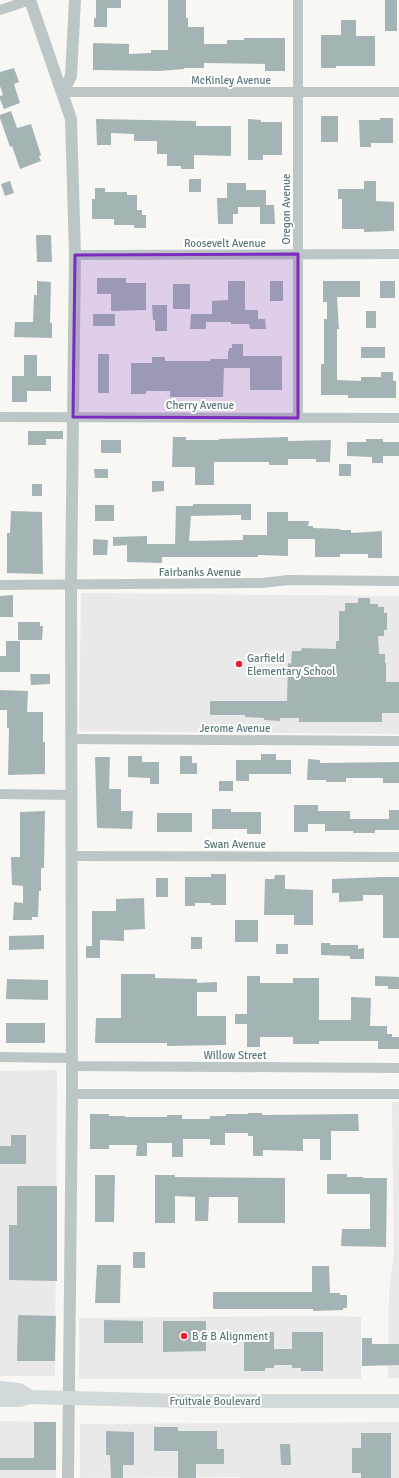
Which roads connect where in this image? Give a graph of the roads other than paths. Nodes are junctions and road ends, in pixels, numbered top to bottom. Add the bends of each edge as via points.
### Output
1 (30, 0) edge
2 (75, 0) edge
3 (298, 0) edge
4 (0, 10) edge
5 (63, 92) junction
6 (298, 92) junction
7 (399, 92) edge
8 (298, 254) junction
9 (399, 254) edge
10 (74, 255) junction
11 (0, 417) edge
12 (73, 417) junction
13 (298, 418) junction
14 (399, 418) edge
15 (399, 581) edge
16 (71, 584) junction
17 (0, 585) edge
18 (71, 739) junction
19 (399, 741) edge
20 (0, 794) edge
21 (72, 795) junction
22 (71, 856) junction
23 (399, 857) edge
24 (0, 1057) edge
25 (71, 1062) junction
26 (399, 1068) edge
27 (72, 1094) junction
28 (399, 1094) edge
29 (0, 1388) edge
30 (30, 1397) junction
31 (68, 1398) junction
32 (0, 1400) edge
33 (399, 1401) edge
34 (68, 1478) edge

1 - 4 street
1 - 5 street
2 - 5 street via 71,76
3 - 6 street, Oregon Avenue
5 - 6 street, McKinley Avenue
5 - 10 street via 71,118
6 - 7 street, McKinley Avenue
6 - 8 street, Oregon Avenue
8 - 9 street, Roosevelt Avenue
8 - 10 street, Roosevelt Avenue
8 - 13 street, Oregon Avenue
10 - 12 street
11 - 12 street, Cherry Avenue
12 - 13 street, Cherry Avenue
12 - 16 street
13 - 14 street, Cherry Avenue
15 - 16 street, Fairbanks Avenue via 288,580 262,583
16 - 17 street, Fairbanks Avenue
16 - 18 street
18 - 19 street, Jerome Avenue
18 - 21 street
20 - 21 street
21 - 22 street
22 - 23 street, Swan Avenue
22 - 25 street
24 - 25 street, Willow Street
25 - 26 street, Willow Street
25 - 27 street
27 - 28 street
27 - 31 street
29 - 30 main road, Fruitvale Boulevard via 19,1390
30 - 31 main road, Fruitvale Boulevard
30 - 32 main road, Fruitvale Boulevard
31 - 33 main road, Fruitvale Boulevard
31 - 34 street

